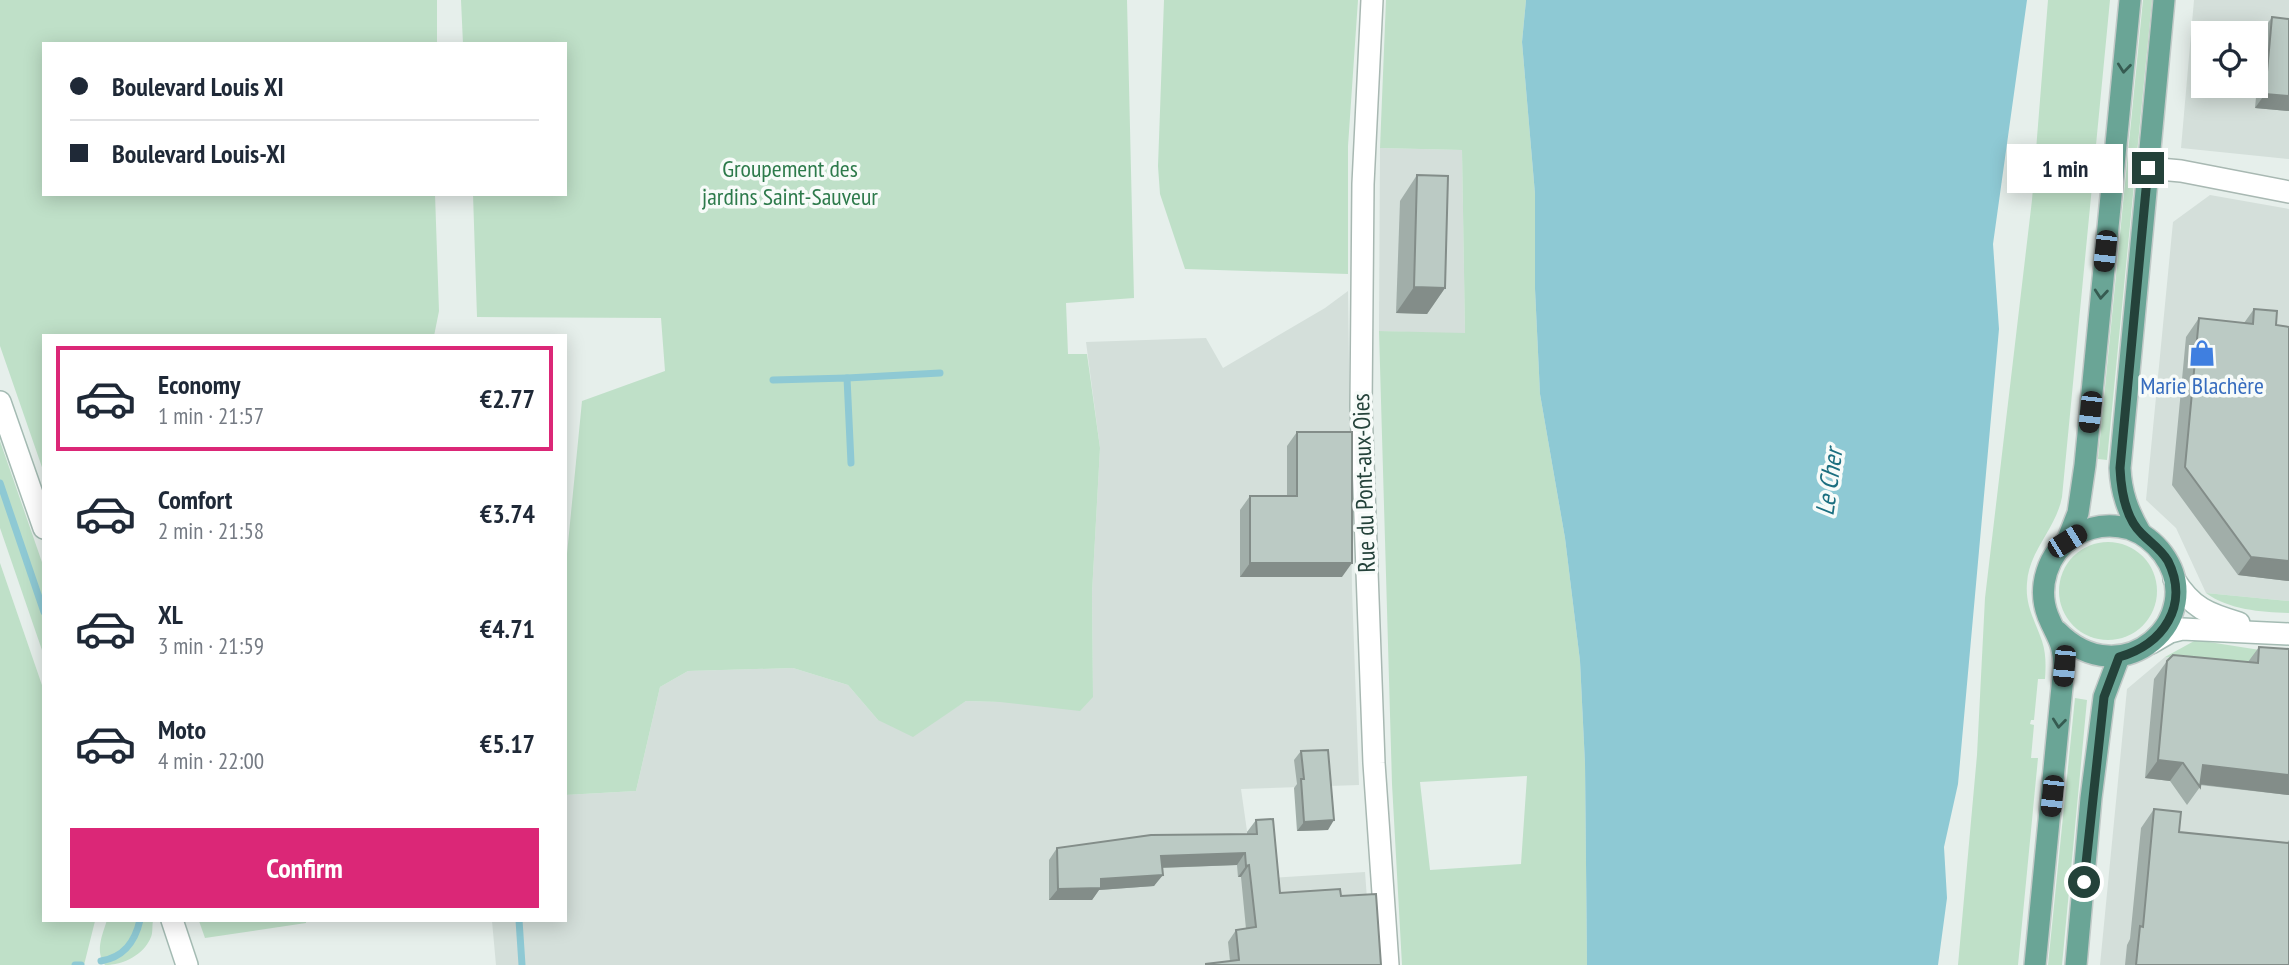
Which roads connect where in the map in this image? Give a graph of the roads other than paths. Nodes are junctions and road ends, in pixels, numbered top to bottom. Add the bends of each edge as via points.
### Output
1 (1372, 0) edge
2 (2130, 0) edge
3 (2164, 0) edge
4 (2148, 168) junction
5 (2289, 192) edge
6 (0, 402) edge
7 (42, 522) edge
8 (2140, 532) junction
9 (2067, 541) junction
10 (2174, 579) junction
11 (2057, 631) junction
12 (2289, 633) edge
13 (2149, 644) junction
14 (2119, 657) junction
15 (173, 922) edge
16 (187, 965) edge
17 (1388, 965) edge
18 (2035, 965) edge
19 (2076, 965) edge

1 - 17 street, Rue du Pont-aux-Oies via 1363,184 1361,407 1374,763
2 -> 9 main road via 2085,465 2078,513
3 - 4 main road
4 - 5 street
4 - 8 main road via 2120,468 2128,512
6 - 7 street
8 - 9 main road via 2102,526
8 - 10 main road via 2162,552
9 - 11 main road via 2056,553 2044,584 2044,601
10 - 12 street via 2203,611
10 - 13 main road via 2171,615
11 - 14 main road via 2085,653
11 -> 18 main road via 2064,666
12 - 13 street via 2182,629
13 - 14 main road
14 - 19 main road via 2104,697
15 - 16 street

